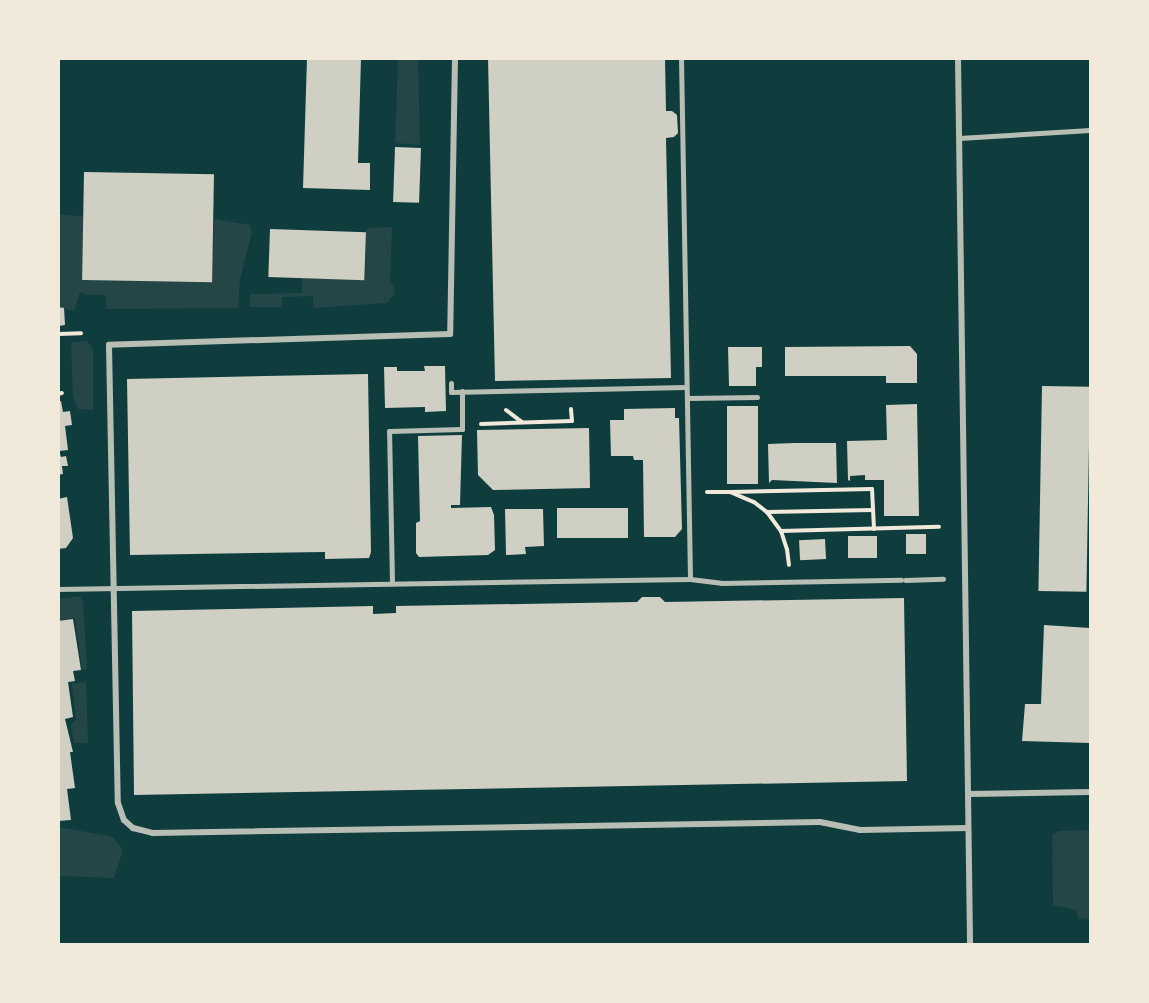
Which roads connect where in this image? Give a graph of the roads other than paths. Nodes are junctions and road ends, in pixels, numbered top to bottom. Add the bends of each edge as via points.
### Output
1 (455, 58) edge
2 (681, 58) edge
3 (958, 58) edge
4 (1090, 130) edge
5 (959, 138) junction
6 (451, 383) dead end
7 (686, 387) junction
8 (462, 392) junction
9 (757, 397) dead end
10 (687, 398) junction
11 (690, 579) junction
12 (943, 579) dead end
13 (392, 583) junction
14 (116, 587) junction
15 (58, 590) edge
16 (1090, 792) edge
17 (968, 794) junction
18 (968, 828) junction
19 (970, 945) edge

1 - 14 street via 450,334 109,345
2 - 7 street
3 - 5 street
4 - 5 lane
5 - 17 street
6 - 8 street via 451,392
7 - 8 street
7 - 10 street
8 - 13 street via 462,429 389,431
9 - 10 street
10 - 11 street
11 - 12 street via 721,583
11 - 13 street
13 - 14 street
14 - 15 street
14 - 18 street via 118,803 124,820 133,828 153,833 820,822 860,830
16 - 17 street
17 - 18 street
18 - 19 street

